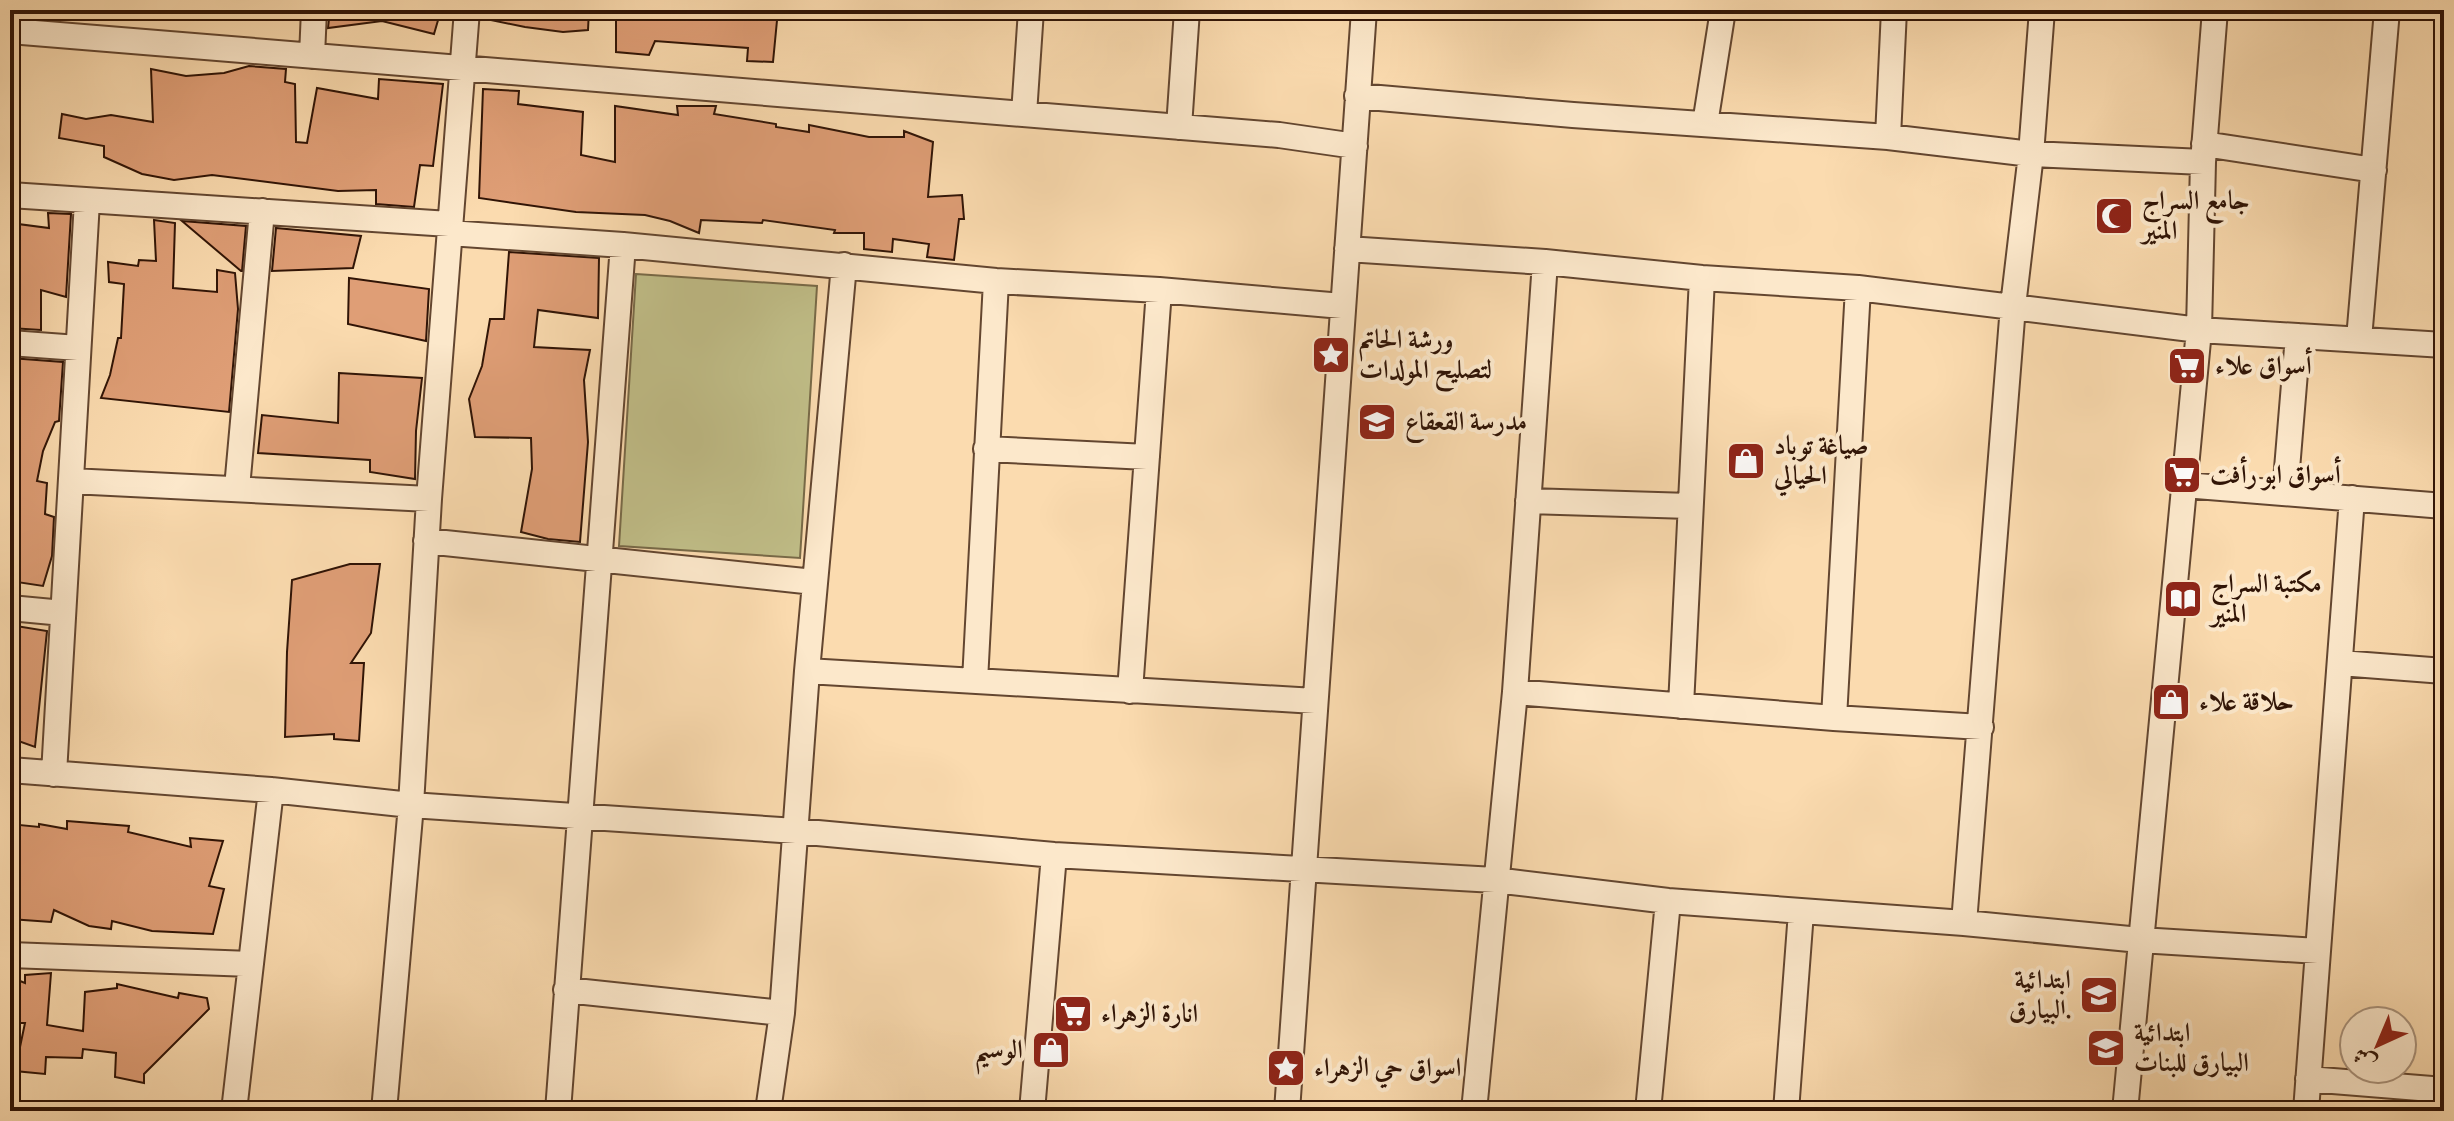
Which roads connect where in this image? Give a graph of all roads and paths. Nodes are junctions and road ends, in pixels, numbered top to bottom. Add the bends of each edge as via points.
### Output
1 (314, 10) edge
2 (467, 10) edge
3 (1031, 10) edge
4 (1187, 10) edge
5 (1364, 10) edge
6 (1723, 10) edge
7 (1894, 10) edge
8 (2042, 10) edge
9 (2215, 10) edge
10 (2387, 10) edge
11 (10, 31) edge
12 (312, 56) junction
13 (463, 68) junction
14 (1357, 96) junction
15 (1024, 114) junction
16 (1705, 124) junction
17 (1179, 127) junction
18 (1888, 137) junction
19 (1355, 146) junction
20 (2204, 153) junction
21 (2031, 154) junction
22 (2374, 170) junction
23 (10, 195) edge
24 (87, 201) junction
25 (262, 211) junction
26 (449, 229) junction
27 (623, 245) junction
28 (1347, 249) junction
29 (1545, 262) junction
30 (844, 265) junction
31 (1702, 278) junction
32 (996, 281) junction
33 (1858, 288) junction
34 (1159, 290) junction
35 (1342, 306) junction
36 (2013, 306) junction
37 (2199, 330) junction
38 (2298, 336) junction
39 (2359, 339) junction
40 (10, 343) edge
41 (2444, 345) edge
42 (78, 348) junction
43 (986, 449) junction
44 (1147, 457) junction
45 (71, 481) junction
46 (2184, 485) junction
47 (237, 488) junction
48 (2285, 493) junction
49 (2352, 498) junction
50 (429, 499) junction
51 (1528, 501) junction
52 (1690, 506) junction
53 (2444, 506) edge
54 (426, 541) junction
55 (600, 558) junction
56 (814, 582) junction
57 (10, 608) edge
58 (63, 613) junction
59 (2340, 663) junction
60 (807, 671) junction
61 (2444, 671) edge
62 (975, 681) junction
63 (1130, 691) junction
64 (1515, 692) junction
65 (1315, 701) junction
66 (1681, 706) junction
67 (1834, 718) junction
68 (1981, 727) junction
69 (10, 770) edge
70 (54, 774) junction
71 (271, 790) junction
72 (411, 805) junction
73 (580, 817) junction
74 (796, 831) junction
75 (1054, 855) junction
76 (1305, 869) junction
77 (1495, 880) junction
78 (1668, 901) junction
79 (1801, 912) junction
80 (1964, 923) junction
81 (2140, 940) junction
82 (2318, 951) junction
83 (10, 955) edge
84 (251, 964) junction
85 (566, 990) junction
86 (782, 1013) junction
87 (2308, 1079) junction
88 (2444, 1090) edge
89 (234, 1111) edge
90 (384, 1111) edge
91 (558, 1111) edge
92 (768, 1111) edge
93 (1032, 1111) edge
94 (1287, 1111) edge
95 (1474, 1111) edge
96 (1648, 1111) edge
97 (1786, 1111) edge
98 (2125, 1111) edge
99 (2306, 1111) edge

1 - 12 street
2 - 13 street
3 - 15 street
4 - 17 street
5 - 14 street
6 - 16 street
7 - 18 street
8 - 21 street
9 - 20 street
10 - 22 street
11 - 12 street
12 - 13 street
13 - 15 street
13 - 26 street
14 - 16 street
14 - 19 street
15 - 17 street
16 - 18 street
17 - 19 street
18 - 21 street
19 - 28 street
20 - 21 street
20 - 22 street
20 - 37 street
21 - 36 street
22 - 39 street
23 - 24 street
24 - 25 street
24 - 42 street
25 - 26 street
25 - 47 street
26 - 27 street
26 - 50 street
27 - 30 street
27 - 55 street
28 - 29 street
28 - 35 street
29 - 31 street
29 - 51 street
30 - 32 street
30 - 56 street
31 - 33 street
31 - 52 street
32 - 34 street
32 - 43 street
33 - 36 street
33 - 67 street
34 - 35 street
34 - 44 street
35 - 65 street
36 - 37 street
36 - 68 street
37 - 38 street
37 - 46 street
38 - 39 street
38 - 48 street
39 - 41 street
40 - 42 street
42 - 45 street
43 - 44 street
43 - 62 street
44 - 63 street
45 - 47 street
45 - 58 street
46 - 48 street
46 - 81 street
47 - 50 street
48 - 49 street
49 - 53 street
49 - 59 street
50 - 54 street
51 - 52 street
51 - 64 street
52 - 66 street
54 - 55 street
54 - 72 street
55 - 56 street
55 - 73 street
56 - 60 street
57 - 58 street
58 - 70 street
59 - 61 street
59 - 82 street
60 - 62 street
60 - 74 street
62 - 63 street
63 - 65 street
64 - 66 street
64 - 77 street
65 - 76 street
66 - 67 street
67 - 68 street
68 - 80 street
69 - 70 street
70 - 71 street
71 - 72 street
71 - 84 street
72 - 73 street
72 - 90 street
73 - 74 street
73 - 85 street
74 - 75 street
74 - 86 street
75 - 76 street
75 - 93 street
76 - 77 street
76 - 94 street
77 - 78 street
77 - 95 street
78 - 79 street
78 - 96 street
79 - 80 street
79 - 97 street
80 - 81 street
81 - 82 street
81 - 98 street
82 - 87 street
83 - 84 street
84 - 89 street
85 - 86 street
85 - 91 street
86 - 92 street
87 - 88 street
87 - 99 street

